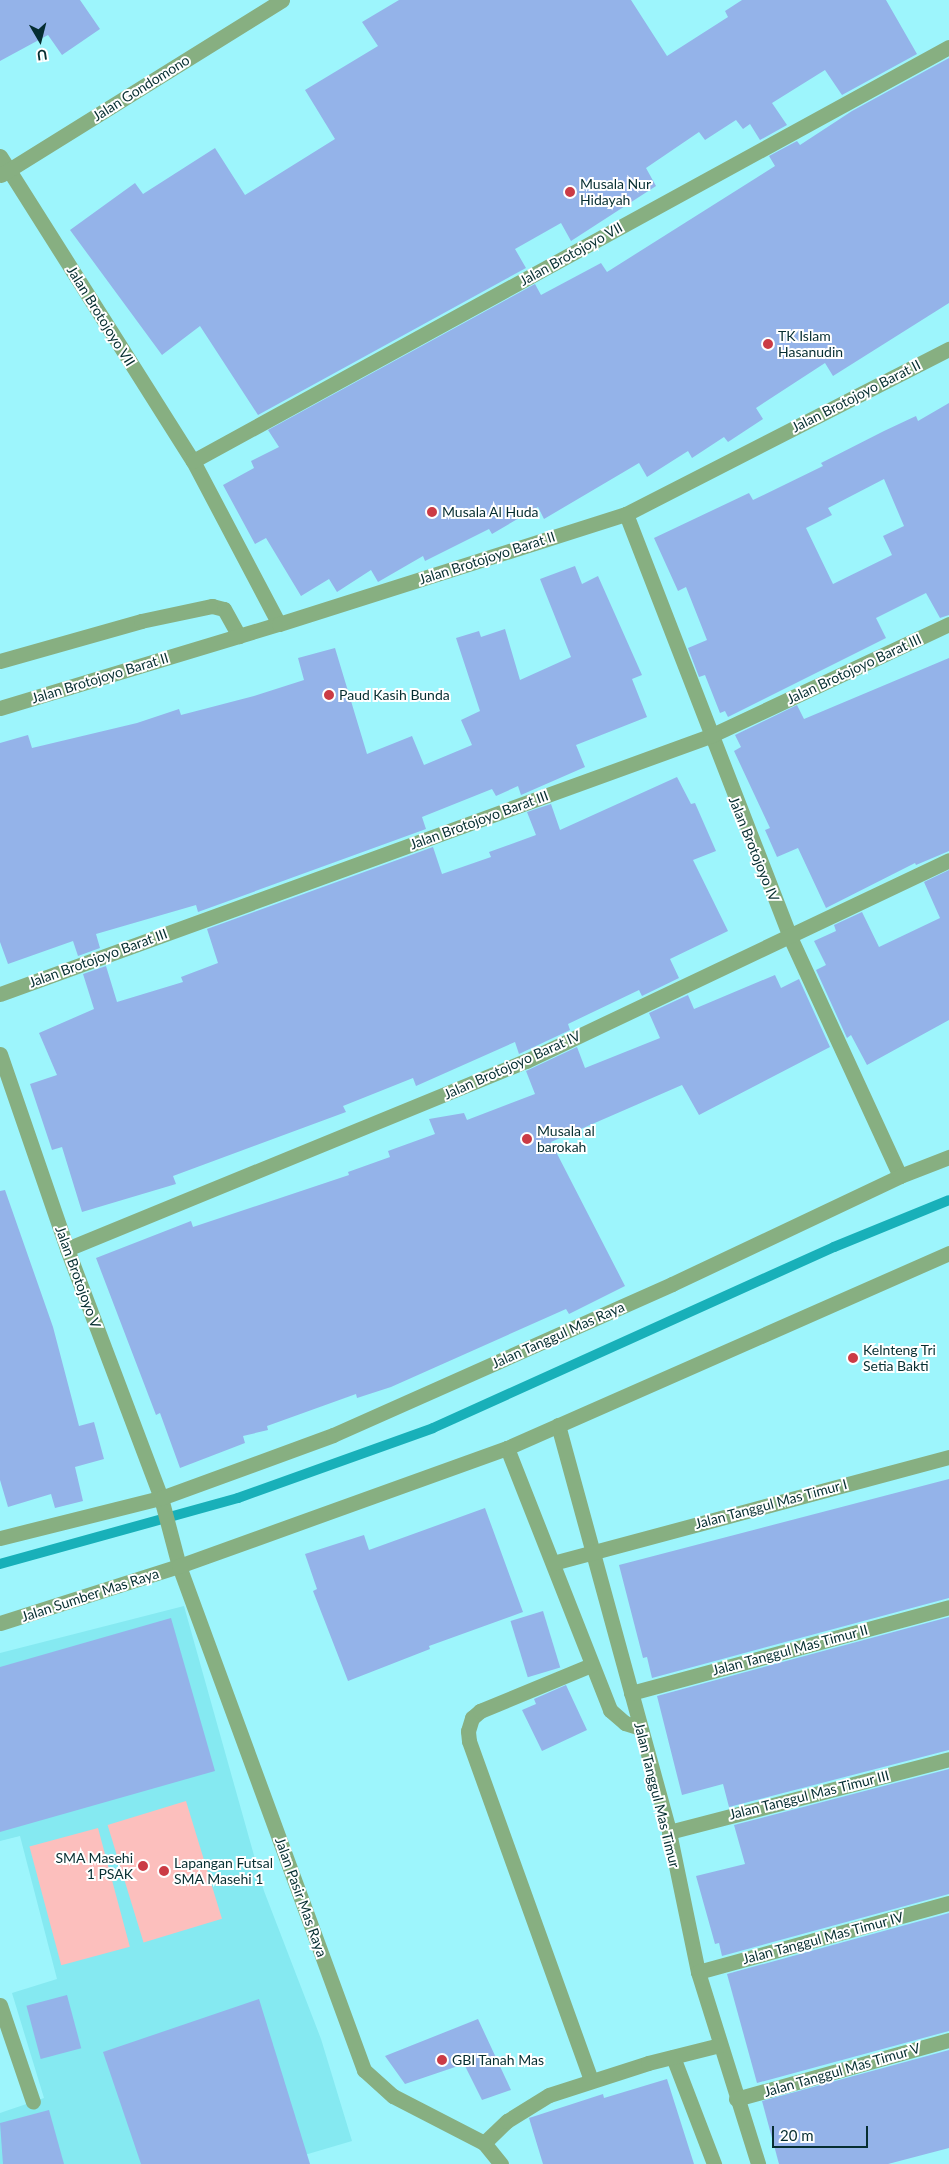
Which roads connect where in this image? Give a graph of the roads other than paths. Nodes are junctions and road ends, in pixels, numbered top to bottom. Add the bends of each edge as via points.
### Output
1 (282, 0) edge
2 (949, 47) edge
3 (0, 156) edge
4 (4, 174) edge
5 (949, 349) edge
6 (193, 461) junction
7 (626, 514) junction
8 (279, 624) junction
9 (949, 624) edge
10 (239, 636) junction
11 (0, 661) edge
12 (0, 708) edge
13 (710, 736) junction
14 (949, 860) edge
15 (790, 937) junction
16 (0, 994) edge
17 (0, 1054) edge
18 (949, 1157) edge
19 (900, 1176) junction
20 (67, 1249) junction
21 (949, 1253) edge
22 (558, 1425) junction
23 (507, 1448) junction
24 (949, 1457) edge
25 (162, 1501) junction
26 (0, 1538) edge
27 (175, 1547) joint
28 (592, 1552) junction
29 (553, 1564) junction
30 (179, 1566) junction
31 (949, 1607) edge
32 (0, 1623) edge
33 (591, 1665) junction
34 (631, 1693) junction
35 (640, 1728) junction
36 (949, 1759) edge
37 (669, 1832) junction
38 (949, 1903) edge
39 (698, 1972) junction
40 (0, 2005) edge
41 (949, 2040) edge
42 (720, 2045) junction
43 (673, 2057) junction
44 (590, 2080) junction
45 (736, 2099) junction
46 (33, 2102) dead end
47 (484, 2143) junction
48 (501, 2164) edge
49 (714, 2164) edge
50 (758, 2164) edge

1 - 4 street, Jalan Gondomono
2 - 6 street, Jalan Brotojoyo VII
3 - 4 street, Jalan Brotojoyo VII
4 - 6 street, Jalan Brotojoyo VII
5 - 7 street, Jalan Brotojoyo Barat II
6 - 8 street, Jalan Brotojoyo VII
7 - 8 street, Jalan Brotojoyo Barat II
7 - 13 street, Jalan Brotojoyo IV
8 - 10 street, Jalan Brotojoyo Barat II
9 - 13 street, Jalan Brotojoyo Barat III
10 - 11 street via 224,609 212,606 141,621
10 - 12 street, Jalan Brotojoyo Barat II
13 - 15 street, Jalan Brotojoyo IV
13 - 16 street, Jalan Brotojoyo Barat III
14 - 15 street, Jalan Brotojoyo Barat IV
15 - 19 street, Jalan Brotojoyo IV
15 - 20 street, Jalan Brotojoyo Barat IV via 526,1061
17 - 20 street, Jalan Brotojoyo V
18 - 19 street, Jalan Tanggul Mas Raya
19 - 25 street, Jalan Tanggul Mas Raya via 672,1284 334,1435
20 - 25 street, Jalan Brotojoyo V
21 - 22 street
22 - 23 street
22 - 28 street, Jalan Tanggul Mas Timur
23 - 29 street
23 - 30 street
24 - 28 street, Jalan Tanggul Mas Timur I
25 - 26 street
25 - 27 street, Jalan Brotojoyo V
27 - 30 street, Jalan Pasir Mas Raya
28 - 29 street, Jalan Tanggul Mas Timur I
28 - 34 street, Jalan Tanggul Mas Timur
29 - 33 street
30 - 32 street, Jalan Sumber Mas Raya
30 - 47 street, Jalan Pasir Mas Raya via 364,2070 393,2096
31 - 34 street, Jalan Tanggul Mas Timur II
33 - 35 street via 610,1710 625,1722
33 - 44 street via 480,1711 472,1718 468,1731 468,1741
34 - 35 street, Jalan Tanggul Mas Timur
35 - 37 street, Jalan Tanggul Mas Timur
36 - 37 street, Jalan Tanggul Mas Timur III
37 - 39 street, Jalan Tanggul Mas Timur
38 - 39 street, Jalan Tanggul Mas Timur IV
39 - 42 street, Jalan Tanggul Mas Timur
40 - 46 street
41 - 45 street, Jalan Tanggul Mas Timur V
42 - 43 street
42 - 45 street, Jalan Tanggul Mas Timur
43 - 44 street
43 - 49 street
44 - 47 street via 549,2095 519,2112
45 - 50 street, Jalan Tanggul Mas Timur
47 - 48 street, Jalan Pasir Mas Raya

